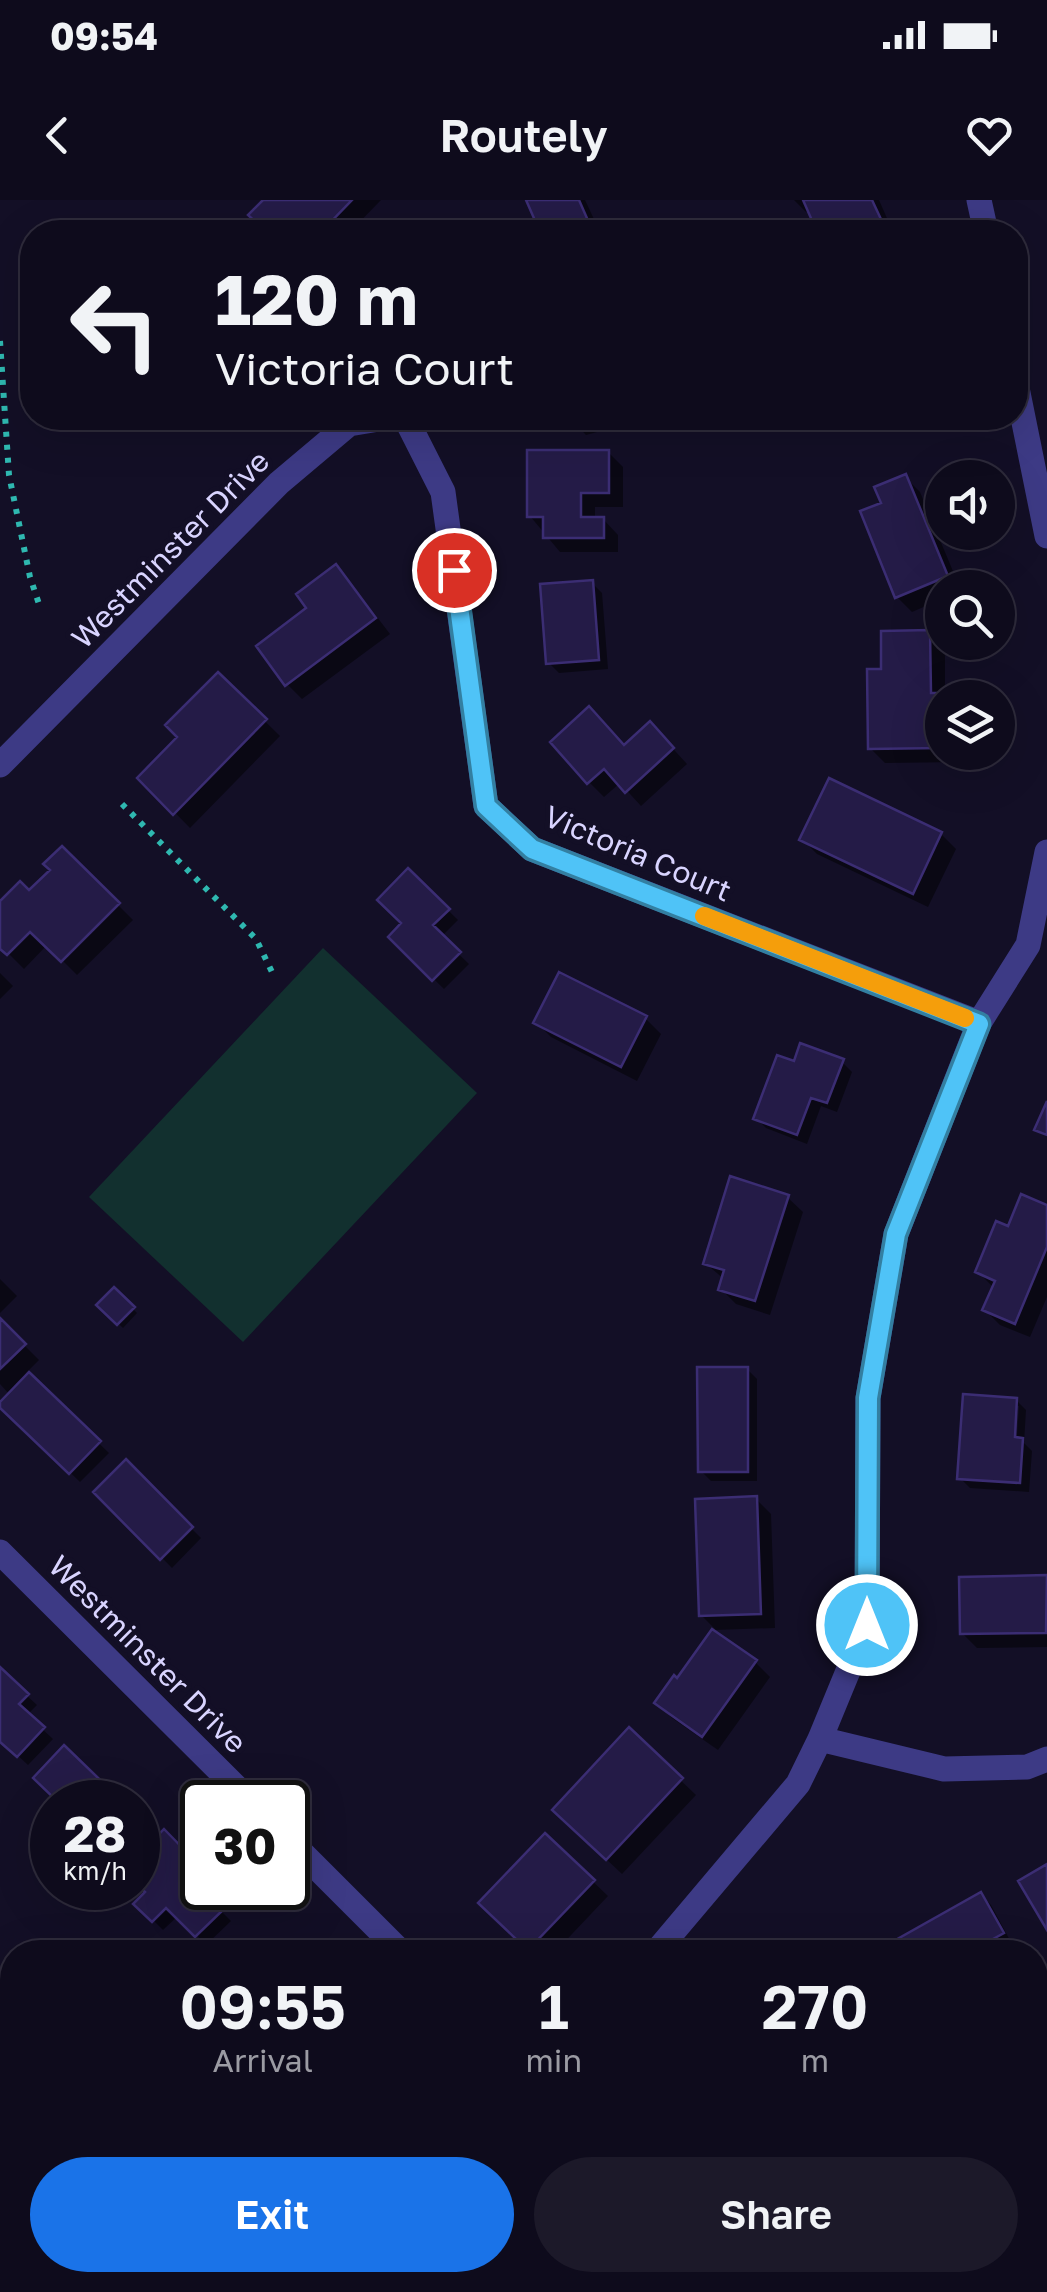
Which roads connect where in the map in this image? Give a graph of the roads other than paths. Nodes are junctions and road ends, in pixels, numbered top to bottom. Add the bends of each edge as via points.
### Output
1 (342, 430) edge
2 (412, 430) edge
3 (1026, 430) edge
4 (1047, 536) edge
5 (0, 765) edge
6 (1047, 852) edge
7 (979, 1024) junction
8 (0, 1552) edge
9 (820, 1740) junction
10 (1047, 1759) edge
11 (229, 1780) edge
12 (310, 1861) edge
13 (389, 1940) edge
14 (666, 1940) edge

1 - 5 street, Westminster Drive via 279,483
2 - 7 street, Victoria Court via 443,492 486,806 532,849
3 - 4 street
6 - 7 street via 1028,945
7 - 9 street via 896,1234 868,1398 867,1625
8 - 11 street, Westminster Drive
9 - 10 street via 944,1769 1027,1767
9 - 14 street via 798,1784
12 - 13 street

